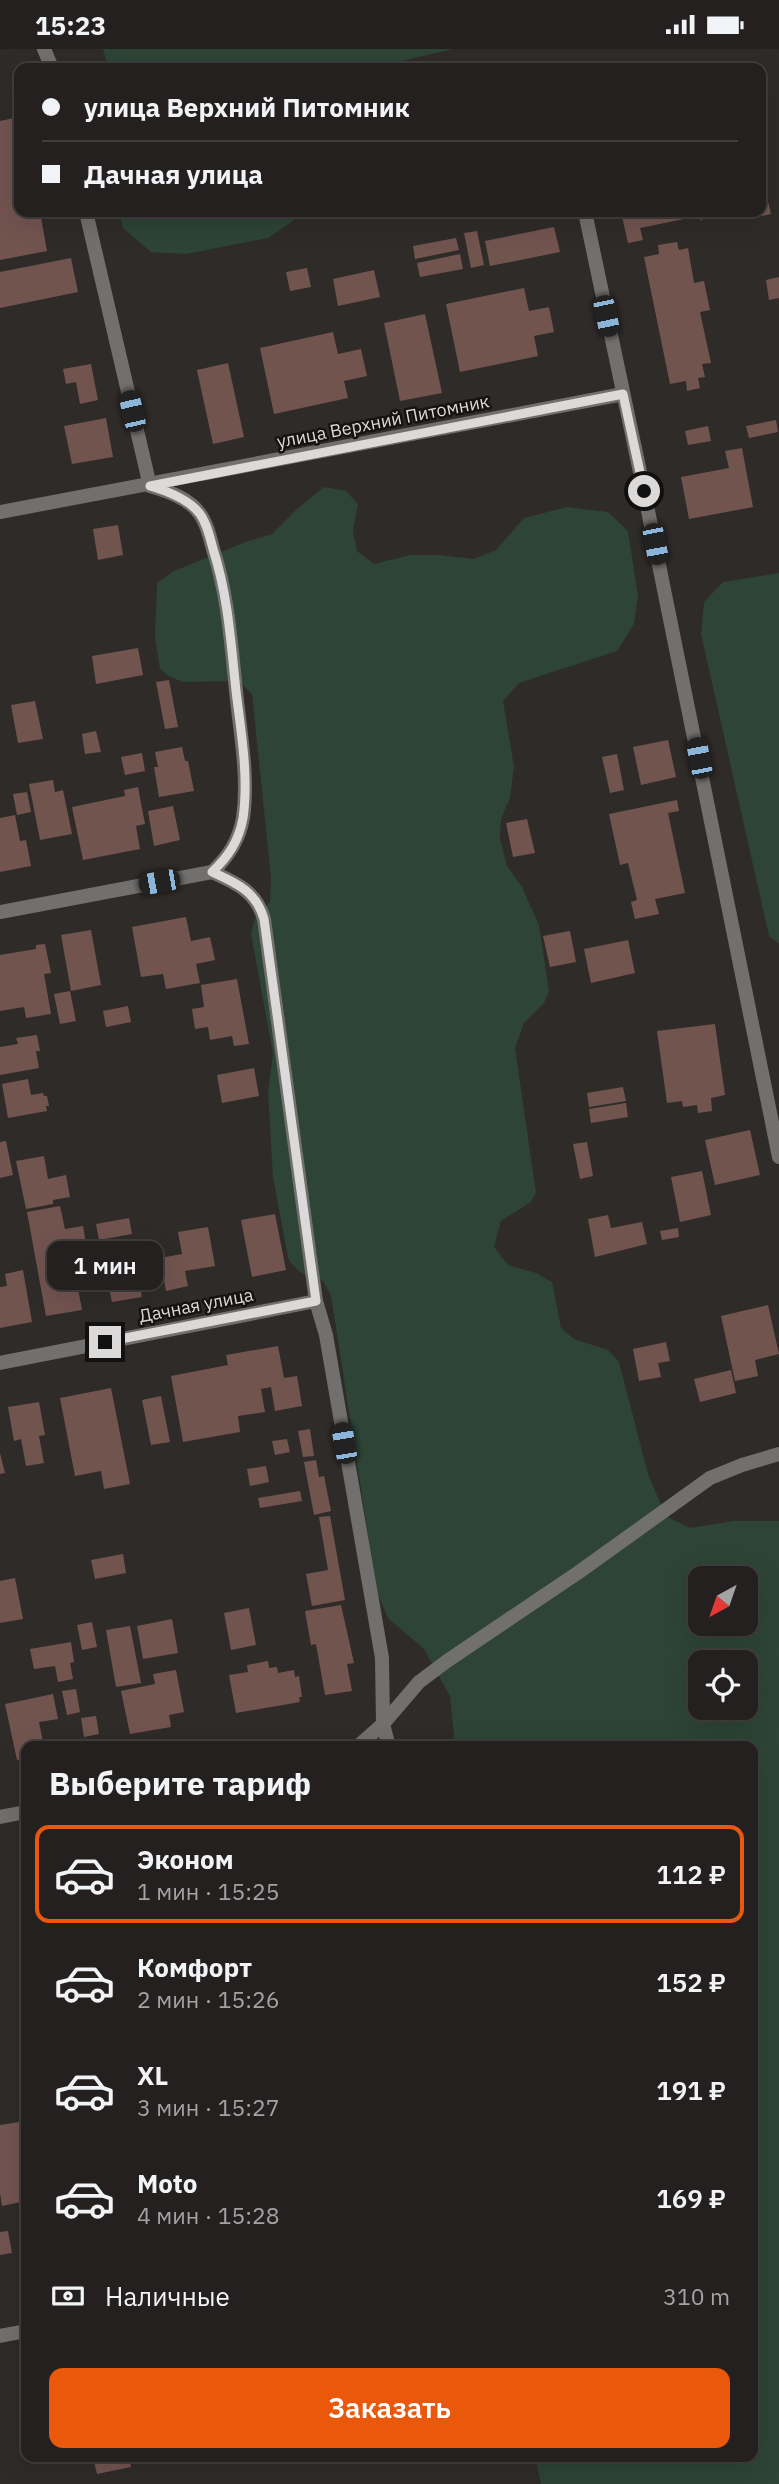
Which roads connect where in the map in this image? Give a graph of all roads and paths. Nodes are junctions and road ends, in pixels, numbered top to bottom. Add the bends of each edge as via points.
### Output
1 (87, 217) edge
2 (586, 217) edge
3 (623, 394) junction
4 (150, 486) junction
5 (0, 512) edge
6 (212, 872) junction
7 (0, 912) edge
8 (779, 1157) edge
9 (316, 1301) junction
10 (0, 1363) edge
11 (779, 1454) edge
12 (383, 1724) junction
13 (364, 1741) edge
14 (387, 1741) edge
15 (21, 1813) edge
16 (0, 1817) edge
17 (21, 2332) edge
18 (0, 2336) edge

1 - 4 street
2 - 3 street
3 - 4 street, улица Верхний Питомник
3 - 8 street
4 - 5 street, улица Верхний Питомник
4 - 6 street via 169,492 199,512 220,571 229,623 241,736 243,818 236,843
6 - 7 street
6 - 9 street via 251,894 264,919
9 - 10 street, Дачная улица
9 - 12 street via 326,1335 382,1658
11 - 12 street via 710,1478 419,1682
12 - 13 street
12 - 14 street
15 - 16 street
17 - 18 street

